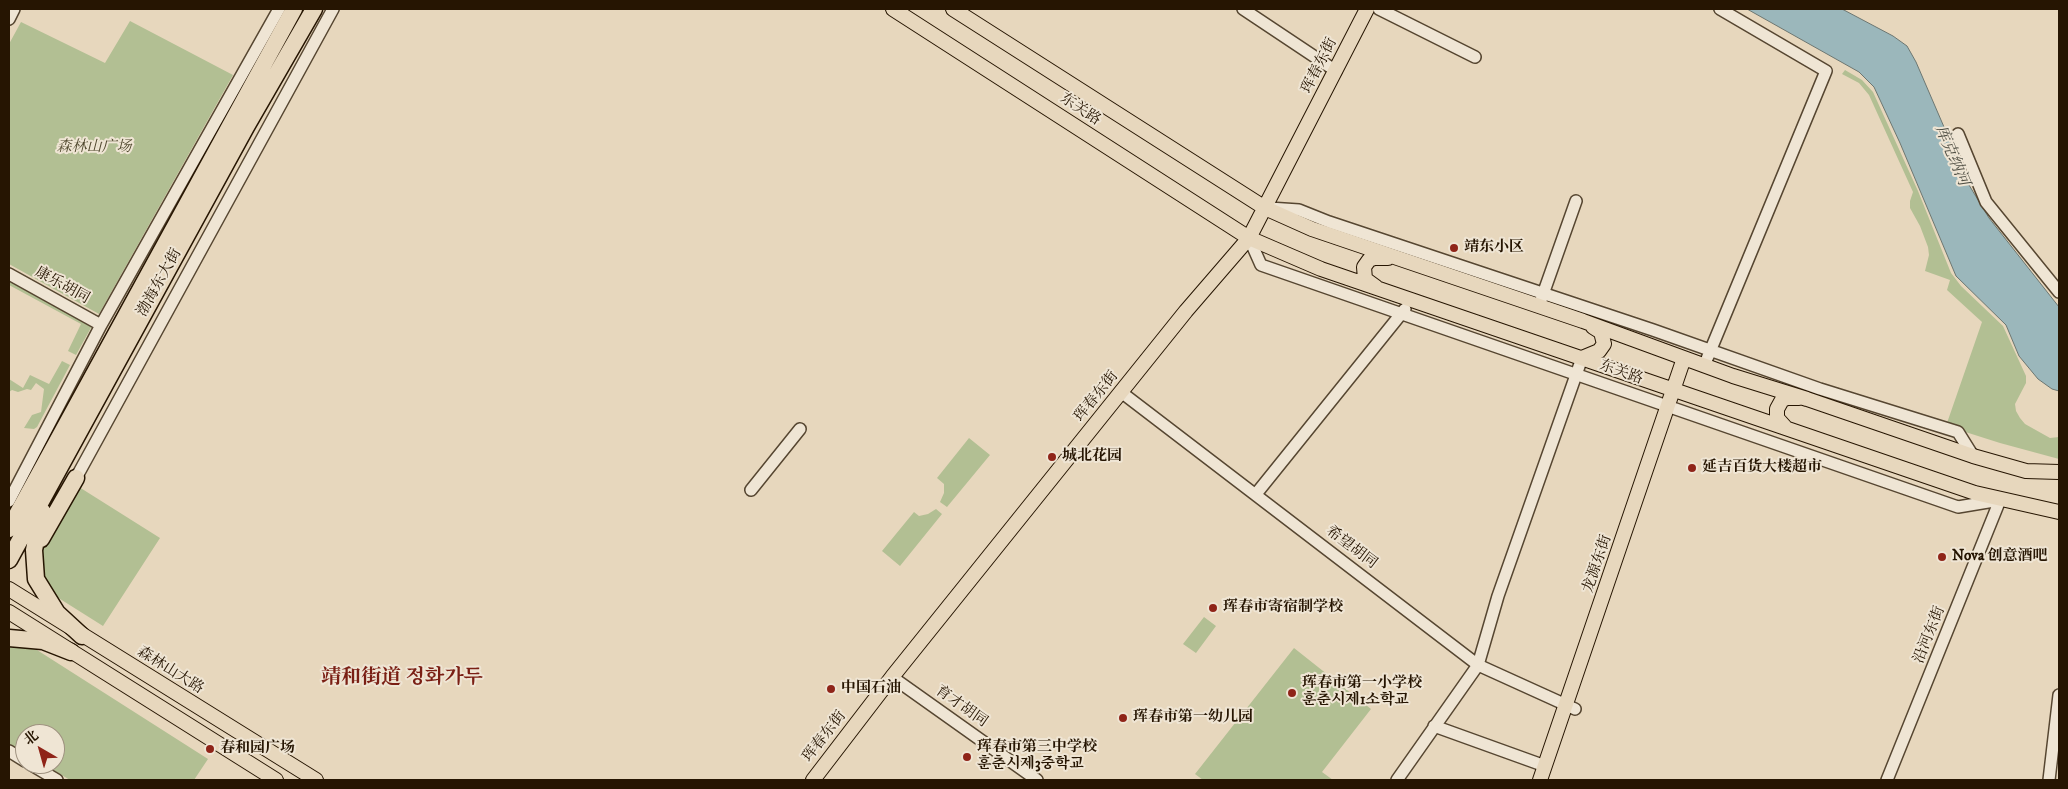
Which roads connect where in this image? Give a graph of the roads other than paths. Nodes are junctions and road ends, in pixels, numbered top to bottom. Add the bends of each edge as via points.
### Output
1 (14, 9) edge
2 (279, 9) edge
3 (294, 9) edge
4 (314, 9) edge
5 (333, 9) edge
6 (893, 9) edge
7 (953, 9) edge
8 (1243, 9) edge
9 (1367, 9) edge
10 (1379, 9) edge
11 (1720, 9) edge
12 (9, 19) edge
13 (1475, 57) dead end
14 (1336, 71) junction
15 (1958, 134) dead end
16 (1576, 201) dead end
17 (1265, 208) junction
18 (1249, 238) junction
19 (1399, 259) junction
20 (9, 274) edge
21 (1382, 291) junction
22 (2059, 292) edge
23 (1409, 300) junction
24 (1541, 300) junction
25 (1402, 314) junction
26 (1584, 321) junction
27 (101, 325) junction
28 (1710, 351) junction
29 (1582, 358) junction
30 (1694, 362) junction
31 (1576, 374) junction
32 (1678, 391) junction
33 (1121, 392) junction
34 (1807, 399) junction
35 (1672, 408) junction
36 (800, 429) dead end
37 (1791, 430) junction
38 (54, 446) junction
39 (34, 455) junction
40 (1973, 456) junction
41 (2059, 472) edge
42 (76, 478) joint
43 (50, 485) junction
44 (752, 490) dead end
45 (1256, 494) junction
46 (2000, 500) junction
47 (9, 501) edge
48 (2059, 512) edge
49 (9, 529) edge
50 (34, 550) junction
51 (9, 560) edge
52 (9, 589) edge
53 (9, 612) edge
54 (82, 636) junction
55 (9, 638) edge
56 (71, 652) junction
57 (1478, 665) junction
58 (892, 677) junction
59 (2059, 695) edge
60 (1571, 707) junction
61 (1434, 726) junction
62 (1545, 766) junction
63 (276, 780) edge
64 (316, 780) edge
65 (812, 780) edge
66 (1037, 780) edge
67 (1397, 780) edge
68 (1540, 780) edge
69 (1550, 780) edge
70 (1887, 780) edge
71 (2049, 780) edge

1 - 12 street
2 - 27 street, 渤海东大街
3 - 38 highway, 渤海东大街
4 - 43 highway, 渤海东大街
5 - 42 street, 渤海东大街
6 - 18 main road, 东关路
7 - 17 main road, 东关路
8 - 14 street
9 - 14 main road, 珲春东街
10 - 13 street
11 - 28 street via 1826,71
14 - 17 main road, 珲春东街
15 - 22 street via 1986,202
16 - 24 street
17 - 18 main road, 珲春东街
17 - 19 main road, 东关路 via 1329,236
17 - 24 street, 东关路 via 1299,210
18 - 21 main road, 东关路
18 - 25 street, 东关路 via 1261,265
18 - 33 main road, 珲春东街
19 - 21 main road via 1374,258 1364,268 1366,279
19 - 24 main road, 东关路
20 - 27 street, 康乐胡同
21 - 23 main road, 东关路
23 - 25 street
23 - 29 main road, 东关路
24 - 26 main road, 东关路
24 - 28 street, 东关路
25 - 31 street, 东关路
25 - 45 street
26 - 29 main road via 1598,330 1604,340 1599,351
26 - 30 main road, 东关路
27 - 39 street, 渤海东大街
28 - 30 street
28 - 40 street, 东关路 via 1958,432
29 - 31 street
29 - 32 main road, 东关路
30 - 32 main road, 龙源东街
30 - 34 main road, 东关路
31 - 35 street, 东关路
31 - 57 street via 1498,596
32 - 35 main road, 龙源东街
32 - 37 main road, 东关路
33 - 45 street, 希望胡同
33 - 58 main road, 珲春东街
34 - 37 main road via 1792,397 1779,404 1777,418
34 - 40 main road, 东关路
35 - 46 street, 东关路 via 1958,507
35 - 60 main road, 龙源东街
36 - 44 street
37 - 46 main road, 东关路
38 - 39 highway
38 - 49 highway, 渤海东大街
39 - 47 street, 渤海东大街
40 - 41 main road, 东关路 via 2026,472
42 - 50 highway
43 - 50 highway
43 - 51 highway, 渤海东大街
45 - 57 street, 希望胡同
46 - 48 main road, 东关路
46 - 70 street, 沿河东街
50 - 54 highway via 34,569 40,589 57,613
52 - 54 main road, 森林山大路
53 - 56 main road
54 - 64 main road, 森林山大路
55 - 56 highway via 42,641
56 - 63 main road
57 - 60 street, 希望胡同
57 - 61 street
58 - 65 main road, 珲春东街
58 - 66 street, 育才胡同
59 - 71 street
60 - 62 main road, 龙源东街
60 - 69 main road, 龙源东街
61 - 62 street
61 - 67 street
62 - 68 main road, 龙源东街

